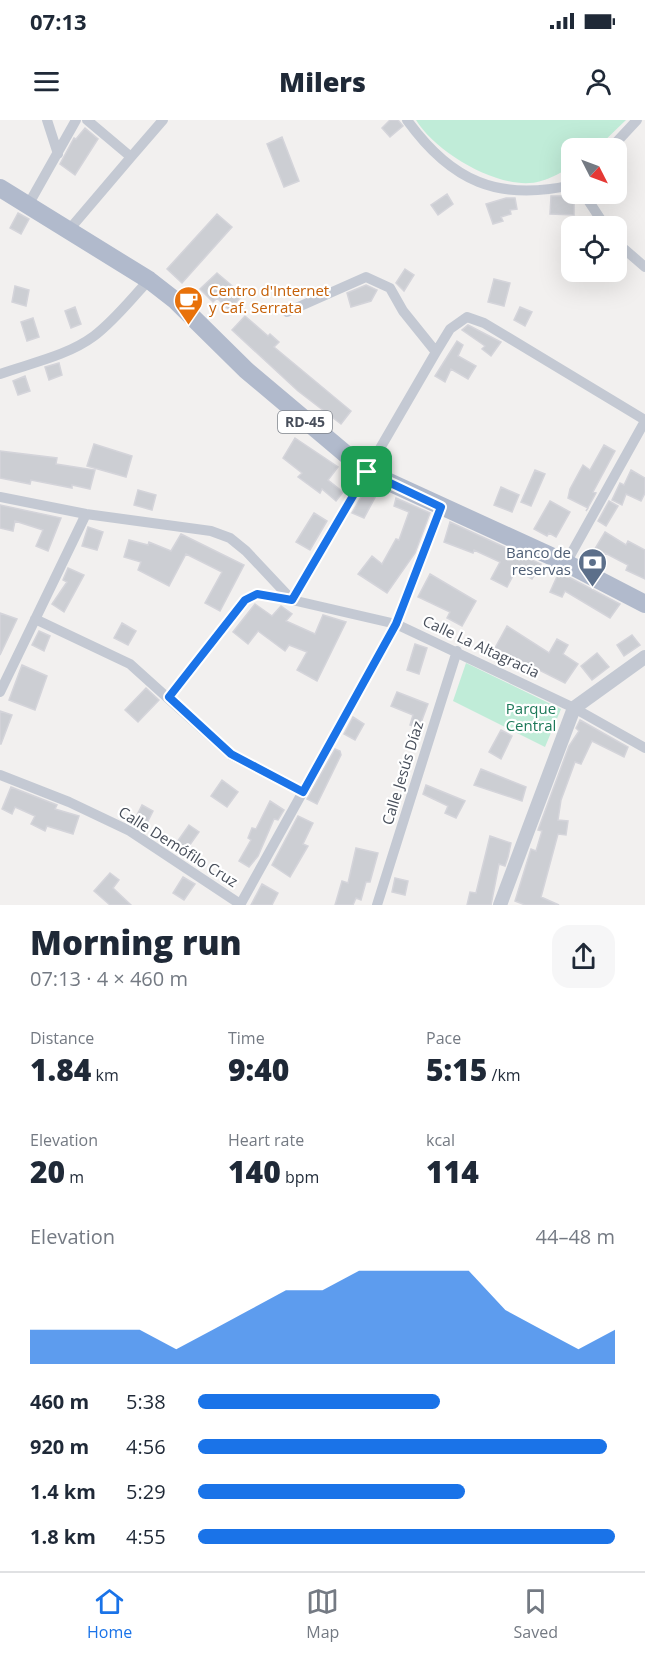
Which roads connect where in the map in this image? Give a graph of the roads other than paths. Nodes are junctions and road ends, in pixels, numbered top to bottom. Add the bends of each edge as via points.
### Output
1 (47, 120) edge
2 (76, 120) edge
3 (87, 120) edge
4 (163, 120) edge
5 (407, 120) edge
6 (637, 120) edge
7 (620, 138) edge
8 (58, 154) junction
9 (131, 157) junction
10 (561, 187) edge
11 (0, 188) edge
12 (27, 207) junction
13 (68, 231) junction
14 (627, 251) edge
15 (645, 267) edge
16 (149, 280) junction
17 (287, 312) dead end
18 (436, 352) junction
19 (0, 374) edge
20 (645, 421) edge
21 (367, 472) junction
22 (0, 496) edge
23 (441, 507) junction
24 (86, 514) junction
25 (566, 563) junction
26 (292, 600) junction
27 (645, 603) edge
28 (35, 619) junction
29 (396, 624) junction
30 (457, 651) junction
31 (645, 657) edge
32 (0, 692) edge
33 (169, 697) junction
34 (574, 708) junction
35 (645, 748) edge
36 (0, 775) edge
37 (303, 792) junction
38 (240, 904) edge
39 (378, 905) edge
40 (500, 905) edge

1 - 8 street
2 - 8 street
3 - 9 street
4 - 9 street
5 - 10 street via 445,162 482,185 510,191
6 - 7 street
8 - 12 street
9 - 13 street
11 - 12 main road, RD-45
12 - 13 main road, RD-45
13 - 16 main road, RD-45
14 - 15 street
16 - 19 street via 92,337 63,353
16 - 21 main road, RD-45 via 176,301 253,377
17 - 18 street via 366,277 390,288
18 - 20 street via 450,329 467,317 484,322
18 - 21 street
20 - 25 street
21 - 23 main road, RD-45
21 - 26 street
22 - 24 street
23 - 25 main road, RD-45
23 - 29 street
24 - 26 street via 192,528 230,538 265,568
24 - 28 street
25 - 27 main road, RD-45
26 - 29 street, Calle La Altagracia
26 - 33 street, Calle La Altagracia via 257,594 245,600
28 - 32 street
28 - 33 street via 130,664
29 - 30 street, Calle La Altagracia
29 - 37 street
30 - 34 street, Calle La Altagracia
30 - 39 street, Calle Jesús Díaz
31 - 34 street
33 - 37 street via 231,754
34 - 35 street, Calle La Altagracia
34 - 40 street
36 - 38 street, Calle Demófilo Cruz via 130,831
37 - 38 street

